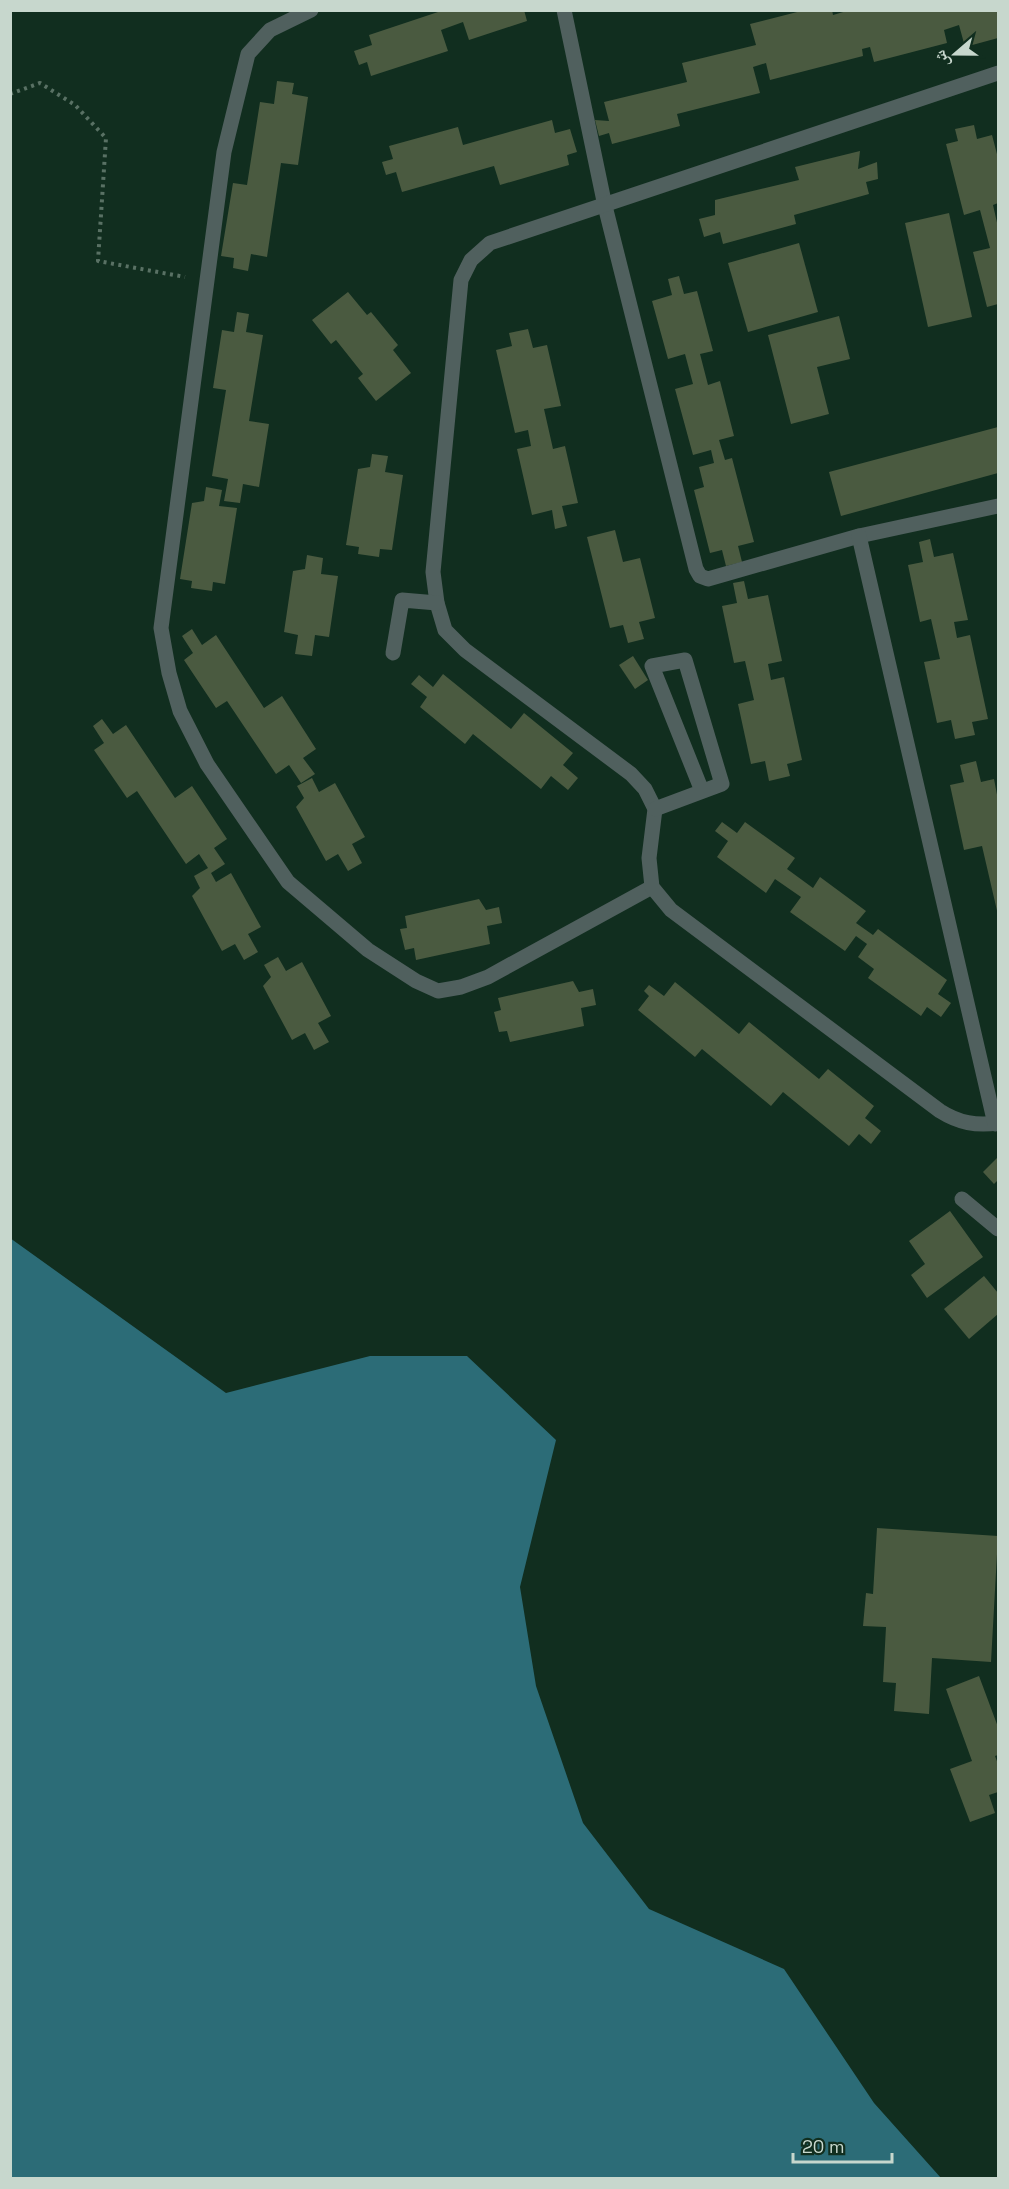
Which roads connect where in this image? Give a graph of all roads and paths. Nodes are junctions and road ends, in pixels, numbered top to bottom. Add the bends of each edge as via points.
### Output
1 (311, 10) edge
2 (564, 10) edge
3 (999, 73) edge
4 (10, 94) edge
5 (604, 206) junction
6 (208, 281) junction
7 (999, 506) edge
8 (859, 536) junction
9 (437, 603) junction
10 (393, 652) dead end
11 (702, 791) junction
12 (655, 809) junction
13 (652, 887) junction
14 (997, 1124) edge
15 (962, 1199) dead end
16 (999, 1229) edge

1 - 6 street via 270,30 248,54 224,152
2 - 5 street
3 - 5 street
4 - 6 path via 40,83 75,105 106,138 98,261
5 - 8 street via 700,576 708,579
5 - 9 street via 490,243 471,260 461,280 433,572
6 - 13 street via 161,628 180,711 207,764 288,882 368,950 438,991 488,977
7 - 8 street
8 - 14 street
9 - 10 street via 402,600
9 - 12 street via 445,630 465,650 631,774 645,789
11 - 11 street via 722,784 685,660 652,666
11 - 12 street
12 - 13 street via 648,858
13 - 14 street via 671,910 940,1111 966,1124
15 - 16 street

